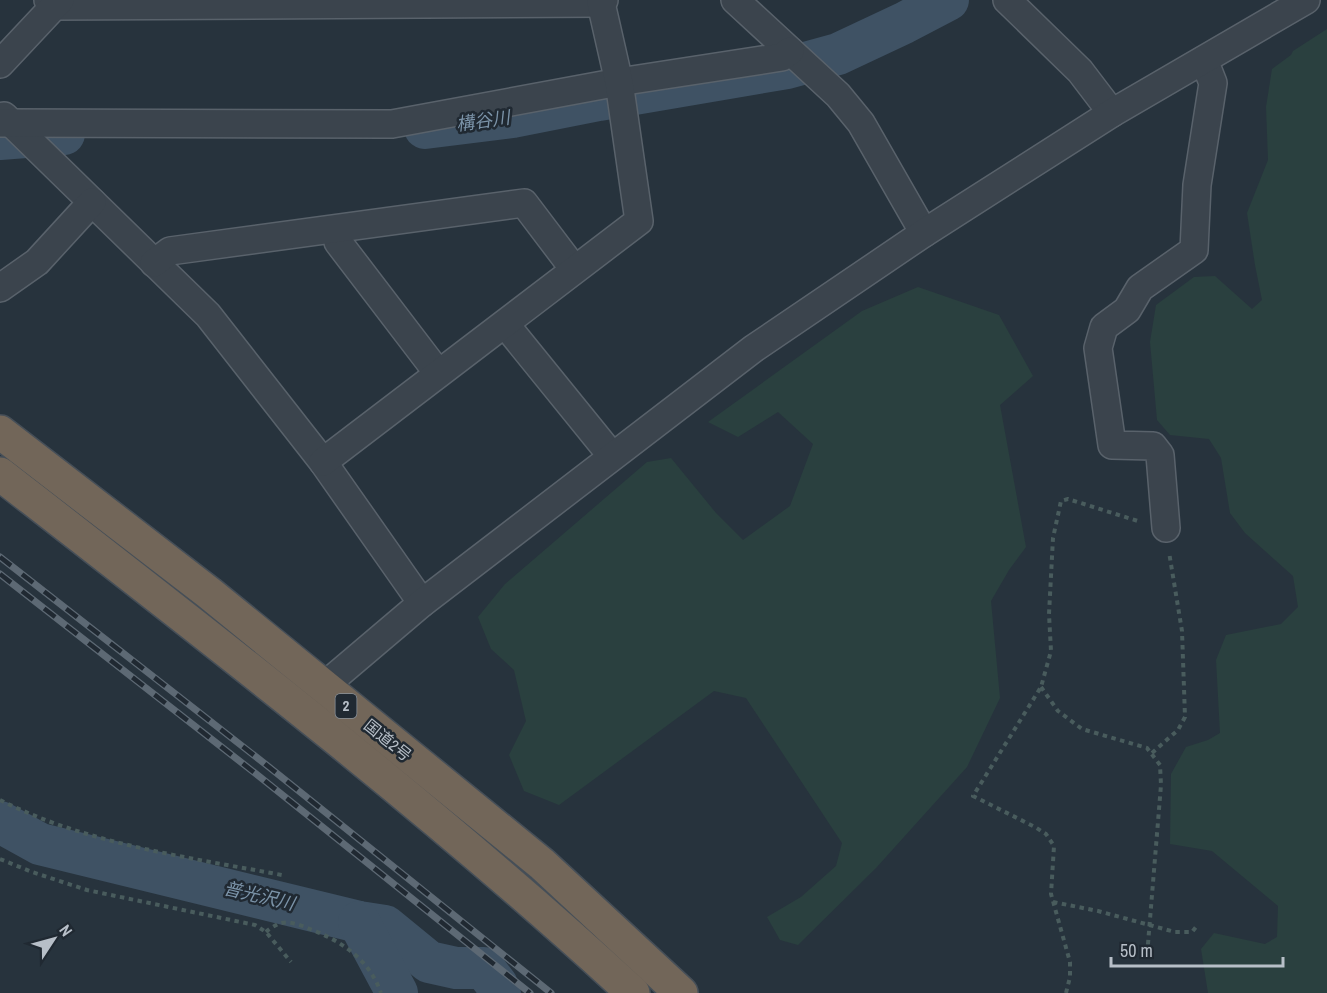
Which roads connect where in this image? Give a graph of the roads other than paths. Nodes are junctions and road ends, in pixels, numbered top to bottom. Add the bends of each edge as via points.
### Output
1 (735, 0) edge
2 (1007, 0) edge
3 (1306, 0) edge
4 (54, 2) edge
5 (252, 2) edge
6 (603, 2) edge
7 (209, 3) edge
8 (1204, 60) junction
9 (801, 61) junction
10 (0, 64) edge
11 (620, 92) junction
12 (1112, 113) junction
13 (13, 127) edge
14 (92, 202) junction
15 (336, 230) junction
16 (924, 233) junction
17 (154, 263) junction
18 (574, 269) junction
19 (0, 288) edge
20 (505, 324) junction
21 (438, 373) junction
22 (0, 414) edge
23 (0, 432) edge
24 (612, 456) junction
25 (323, 462) junction
26 (40, 463) junction
27 (0, 474) edge
28 (1166, 528) road end
29 (422, 603) junction
30 (313, 698) junction
31 (633, 993) edge
32 (681, 993) edge

1 - 9 street
2 - 12 street via 1080,71
3 - 8 street
4 - 7 street
4 - 10 street
5 - 6 street
5 - 7 street
6 - 11 street
8 - 12 street
8 - 28 street via 1213,83 1197,184 1194,250 1140,288 1127,310 1104,327 1098,348 1112,445 1153,446 1160,455
9 - 11 street via 782,57
9 - 16 street via 861,123
11 - 13 street via 392,124
11 - 18 street via 639,220
12 - 16 street
13 - 14 street
14 - 17 street
14 - 19 street via 37,262
15 - 17 street via 170,251
15 - 18 street via 524,203
15 - 21 street via 338,242
16 - 24 street via 753,349
17 - 25 street via 208,315
18 - 20 street
20 - 21 street
20 - 24 street
21 - 25 street
22 - 26 street via 17,430
23 - 26 highway, 国道2号 / 2
24 - 29 street
25 - 29 street
26 - 30 highway, 国道2号 / 2 via 209,593
27 - 30 highway, 国道2号 / 2
29 - 30 street
30 - 31 highway, 国道2号 / 2
30 - 32 highway, 国道2号 / 2 via 542,864

